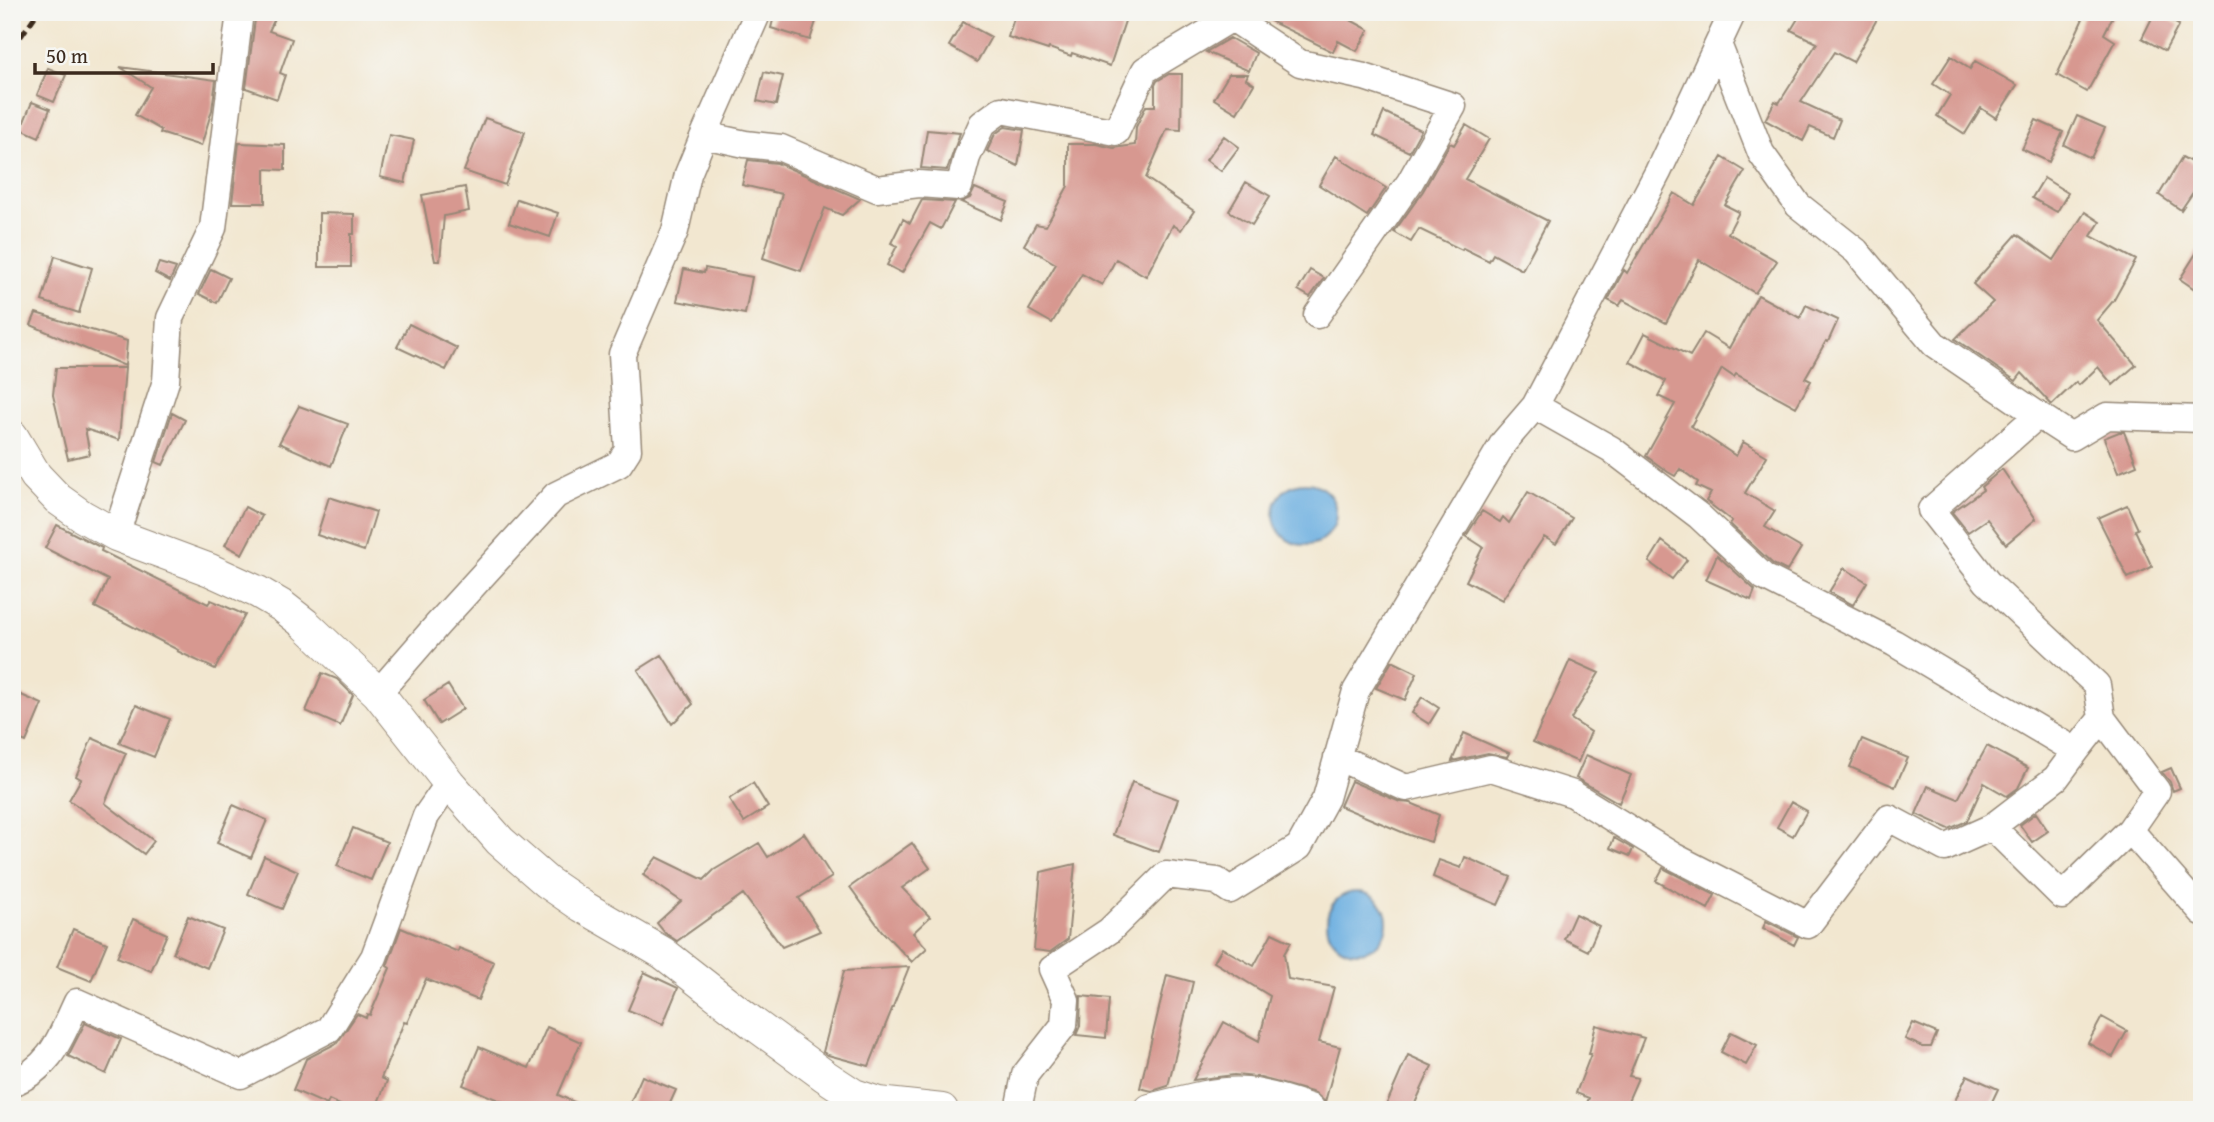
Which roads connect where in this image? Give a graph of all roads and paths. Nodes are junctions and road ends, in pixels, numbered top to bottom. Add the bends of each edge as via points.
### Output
1 (240, 12) edge
2 (758, 12) edge
3 (1732, 12) edge
4 (1718, 44) junction
5 (704, 135) junction
6 (1317, 315) dead end
7 (1535, 406) junction
8 (2038, 415) junction
9 (2202, 419) edge
10 (12, 436) edge
11 (116, 535) junction
12 (378, 693) junction
13 (2102, 718) junction
14 (2076, 751) junction
15 (1337, 757) junction
16 (449, 782) junction
17 (1992, 827) junction
18 (2130, 830) junction
19 (2202, 912) edge
20 (12, 1083) edge
21 (849, 1102) edge
22 (942, 1110) edge
23 (1018, 1110) edge
24 (1150, 1110) edge
25 (1309, 1110) edge

1 - 11 street via 213,228 170,318 166,381
2 - 5 street
3 - 4 street
4 - 7 street via 1658,172
4 - 8 street via 1761,153 1798,205 1856,251 1934,344
5 - 6 street via 781,148 877,189 919,184 959,187 982,124 1001,110 1116,132 1144,71 1232,18 1300,63 1364,76 1454,106 1410,183
5 - 12 street via 688,174 676,231 622,354 628,450 619,464 556,495
7 - 14 street via 1611,449 1699,516 1764,577 1894,643
7 - 15 street via 1504,442 1356,691
8 - 9 street via 2072,437 2106,416
8 - 13 street via 1931,510 1987,582 2097,685
10 - 11 street via 36,476 58,499
11 - 12 street via 210,570 282,606
12 - 16 street
13 - 14 street
13 - 18 street via 2157,791
14 - 17 street via 2056,778
15 - 17 street via 1406,788 1491,768 1573,794 1675,858 1808,925 1889,818 1945,848
15 - 23 street via 1326,798 1298,847 1230,890 1217,881 1167,875 1109,930 1052,969 1066,1000 1064,1025 1025,1075
16 - 20 street via 426,816 374,957 329,1029 241,1075 77,1002 52,1056
16 - 21 street via 500,841 547,882 663,953
17 - 18 street via 2063,896
18 - 19 street
21 - 22 street
24 - 25 street via 1244,1093

